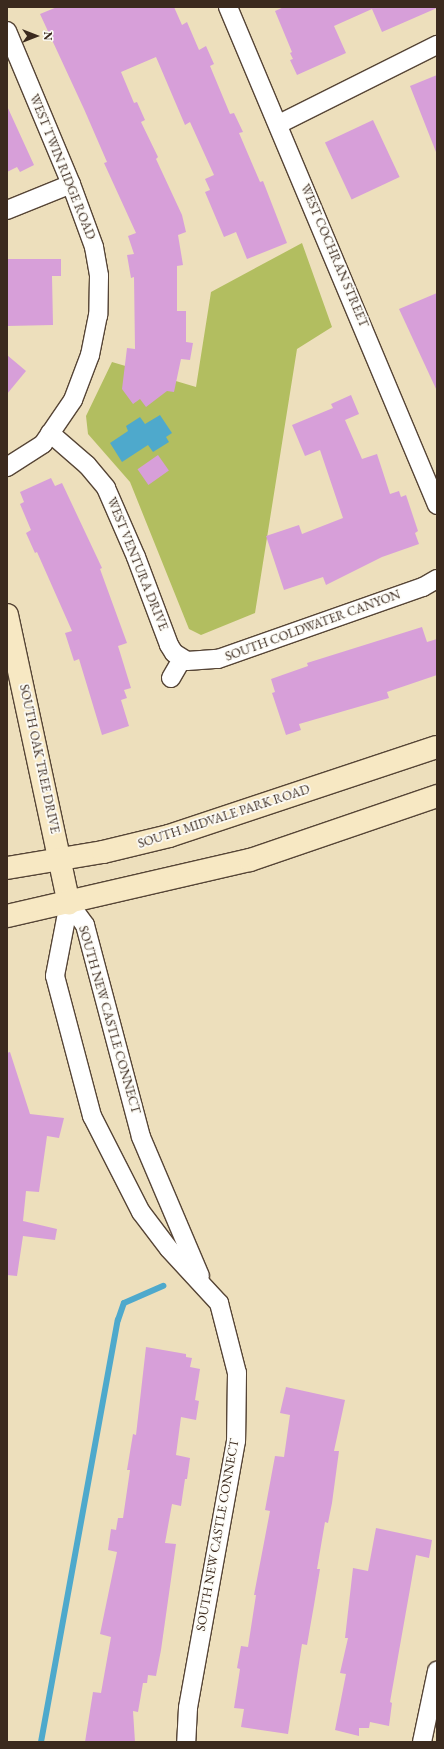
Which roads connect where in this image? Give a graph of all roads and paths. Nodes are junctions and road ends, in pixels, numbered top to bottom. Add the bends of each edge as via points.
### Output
1 (228, 7) edge
2 (7, 31) edge
3 (437, 45) edge
4 (279, 124) junction
5 (71, 184) junction
6 (7, 210) edge
7 (50, 433) junction
8 (7, 467) edge
9 (437, 505) edge
10 (437, 579) edge
11 (7, 615) edge
12 (185, 660) junction
13 (171, 678) dead end
14 (437, 747) edge
15 (437, 796) edge
16 (61, 860) junction
17 (7, 868) edge
18 (68, 904) junction
19 (7, 916) edge
20 (204, 1286) junction
21 (437, 1671) edge
22 (186, 1742) edge
23 (422, 1742) edge

1 - 4 street, WEST COCHRAN STREET
2 - 5 street, WEST TWIN RIDGE ROAD
3 - 4 street
4 - 9 street, WEST COCHRAN STREET
5 - 6 street
5 - 7 street, WEST TWIN RIDGE ROAD via 94,247 99,276 98,315 90,355 73,400
7 - 8 street, WEST TWIN RIDGE ROAD via 43,444
7 - 12 street, WEST VENTURA DRIVE via 87,465 106,488 136,557 169,645
10 - 12 street, SOUTH COLDWATER CANYON via 423,587 218,659
11 - 16 main road, SOUTH OAK TREE DRIVE
12 - 13 street
14 - 16 main road, SOUTH MIDVALE PARK ROAD via 169,836
15 - 18 main road via 250,860
16 - 17 main road, SOUTH MIDVALE PARK ROAD
16 - 18 main road, SOUTH OAK TREE DRIVE
18 - 19 main road
18 - 20 street, SOUTH NEW CASTLE CONNECT via 85,926 141,1137
18 - 20 street, SOUTH NEW CASTLE CONNECT via 55,976 92,1116 141,1212 169,1249
20 - 22 street, SOUTH NEW CASTLE CONNECT via 219,1303 237,1373 236,1441 188,1708
21 - 23 street

